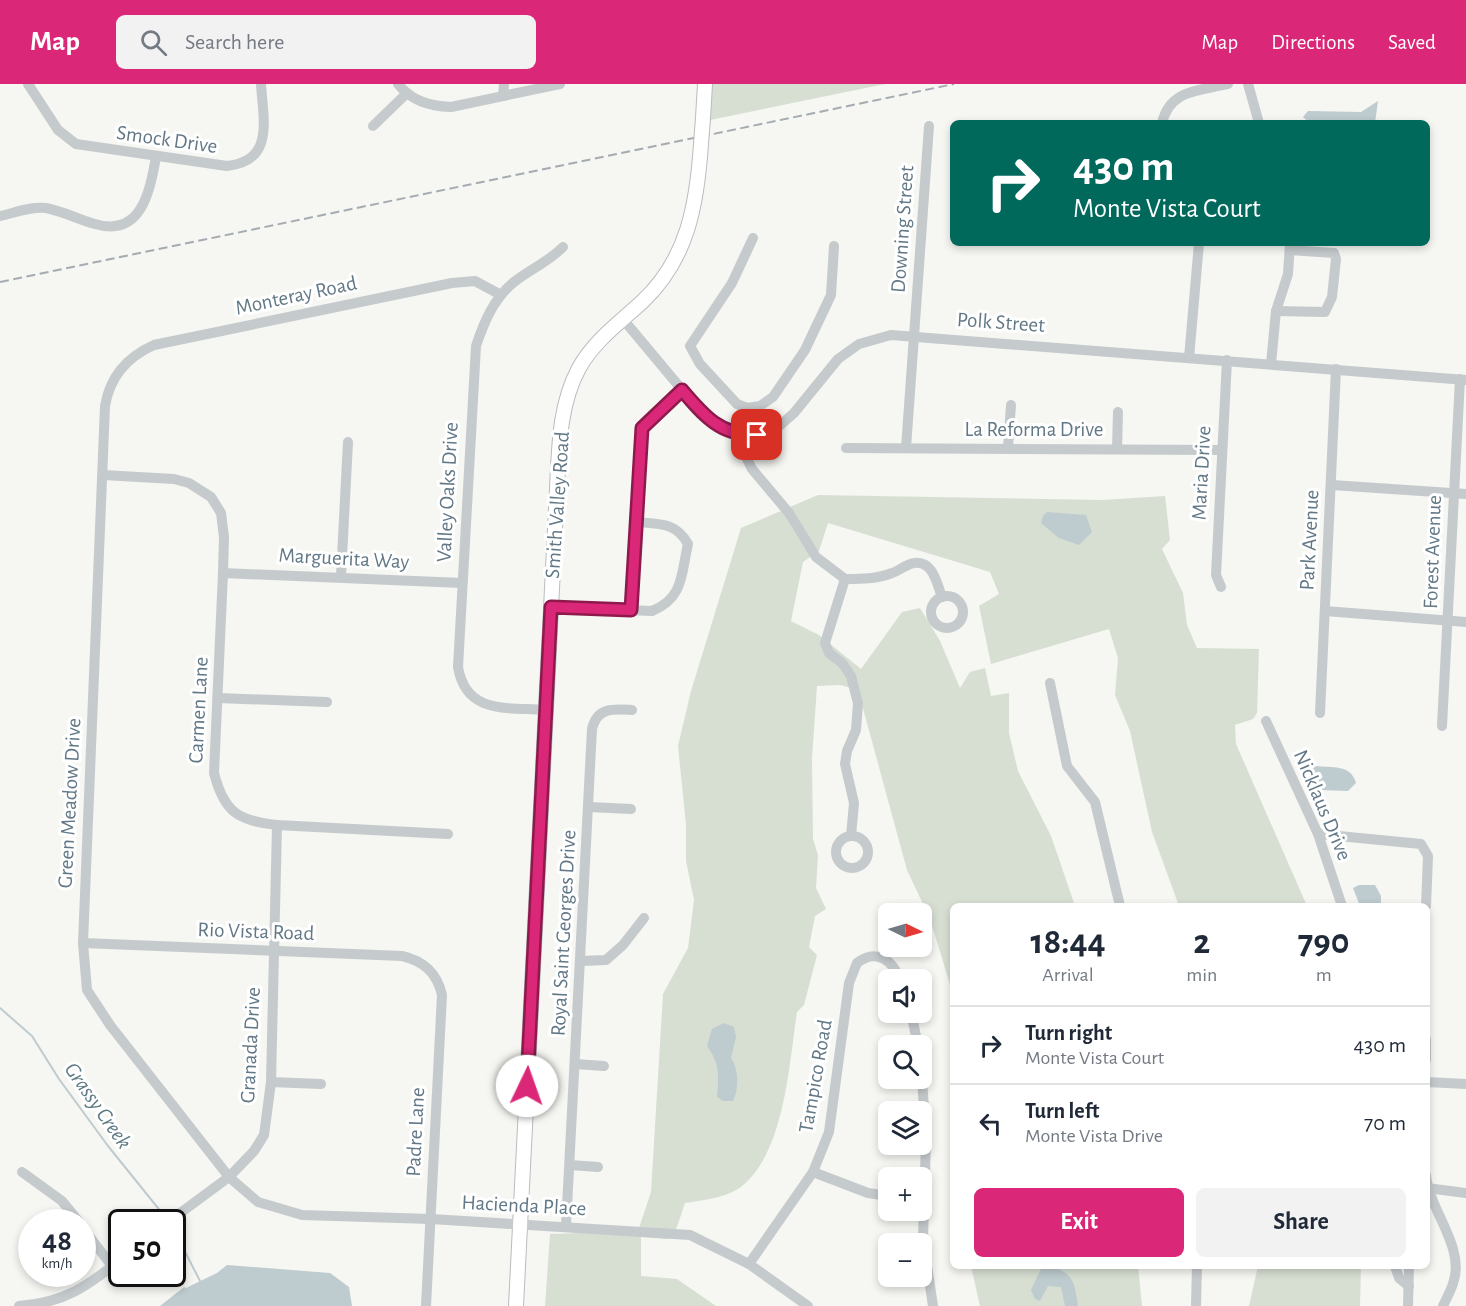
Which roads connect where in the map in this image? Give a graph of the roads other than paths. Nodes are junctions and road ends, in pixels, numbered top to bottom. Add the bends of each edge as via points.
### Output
1 (28, 84) edge
2 (261, 84) edge
3 (398, 84) edge
4 (504, 84) edge
5 (560, 84) edge
6 (705, 84) edge
7 (1228, 84) edge
8 (1248, 84) edge
9 (406, 94) junction
10 (503, 96) junction
11 (1163, 120) edge
12 (1258, 120) edge
13 (373, 126) dead end
14 (929, 126) dead end
15 (156, 157) junction
16 (0, 216) edge
17 (753, 238) dead end
18 (834, 246) dead end
19 (1199, 246) edge
20 (563, 247) dead end
21 (1290, 247) edge
22 (501, 295) junction
23 (1276, 311) junction
24 (622, 318) junction
25 (913, 336) junction
26 (1189, 357) junction
27 (1227, 360) junction
28 (1271, 364) junction
29 (1336, 369) junction
30 (1463, 379) edge
31 (112, 384) joint
32 (682, 390) junction
33 (1011, 405) dead end
34 (747, 408) junction
35 (1118, 412) dead end
36 (745, 436) junction
37 (348, 442) dead end
38 (846, 448) dead end
39 (906, 448) junction
40 (1008, 448) junction
41 (1117, 449) junction
42 (1221, 450) junction
43 (104, 475) junction
44 (1332, 485) junction
45 (1454, 493) junction
46 (1466, 494) edge
47 (636, 522) junction
48 (224, 573) junction
49 (341, 576) junction
50 (845, 579) junction
51 (462, 583) junction
52 (1221, 587) dead end
53 (942, 597) dead end
54 (551, 607) junction
55 (631, 610) junction
56 (1325, 611) junction
57 (1448, 620) junction
58 (1466, 622) edge
59 (1050, 683) dead end
60 (218, 698) junction
61 (327, 702) dead end
62 (545, 710) junction
63 (632, 710) dead end
64 (1320, 713) dead end
65 (1266, 721) dead end
66 (1442, 726) dead end
67 (589, 807) junction
68 (631, 809) dead end
69 (277, 825) junction
70 (448, 834) dead end
71 (1318, 834) junction
72 (851, 836) dead end
73 (1119, 903) edge
74 (1341, 903) edge
75 (1426, 903) edge
76 (644, 918) dead end
77 (82, 943) junction
78 (273, 951) junction
79 (581, 961) junction
80 (425, 966) joint
81 (896, 969) edge
82 (575, 1064) junction
83 (604, 1066) dead end
84 (272, 1082) junction
85 (1430, 1082) edge
86 (321, 1084) dead end
87 (1466, 1084) edge
88 (923, 1089) edge
89 (570, 1165) junction
90 (598, 1167) dead end
91 (924, 1167) edge
92 (22, 1172) dead end
93 (813, 1172) junction
94 (229, 1177) junction
95 (1430, 1188) edge
96 (1466, 1193) edge
97 (878, 1194) edge
98 (1430, 1195) edge
99 (68, 1209) edge
100 (186, 1209) edge
101 (431, 1219) junction
102 (922, 1221) edge
103 (521, 1224) junction
104 (566, 1226) junction
105 (96, 1245) edge
106 (108, 1261) edge
107 (749, 1264) junction
108 (108, 1269) edge
109 (1197, 1269) edge
110 (1396, 1269) edge
111 (1409, 1269) edge
112 (1409, 1286) junction
113 (19, 1306) edge
114 (426, 1306) edge
115 (516, 1306) edge
116 (808, 1306) edge
117 (933, 1306) edge
118 (1196, 1306) edge
119 (1408, 1306) edge
120 (1443, 1306) edge

1 - 15 street, Smock Drive via 58,130 76,144
2 - 15 street, Smock Drive via 265,133 252,158 226,166
3 - 9 street
4 - 10 street
5 - 10 street
6 - 24 main road, Smith Valley Road, bridge via 697,199 681,249 652,291
7 - 11 street via 1177,96
8 - 12 street
9 - 10 street via 426,104 451,107
9 - 13 street
14 - 25 street, Downing Street
15 - 16 street via 146,204 118,226 97,225 42,208
17 - 34 street via 732,283 690,346 700,364 737,404
18 - 34 street via 831,296 805,350 773,397 760,406
19 - 26 street
20 - 22 street, Valley Oaks Drive
21 - 23 street via 1288,274
21 - 23 street via 1334,254 1332,297 1325,312
22 - 31 street, Monteray Road via 483,283 464,281 173,340 132,356
22 - 51 street, Valley Oaks Drive via 486,317 474,358
23 - 28 street
24 - 32 street, Polk Street
24 - 54 main road, Smith Valley Road via 586,356 572,382 564,412
25 - 26 street, Polk Street
25 - 36 street, Polk Street via 891,335 859,344 837,359 794,413 770,435
25 - 39 street, Downing Street
26 - 27 street, Polk Street
27 - 28 street, Polk Street
27 - 42 street, Maria Drive
28 - 29 street, Polk Street
29 - 30 street, Polk Street
29 - 44 street, Park Avenue
30 - 45 street, Forest Avenue
31 - 43 street, Green Meadow Drive via 105,406
32 - 36 street, Polk Street via 721,430
32 - 47 street via 642,428
33 - 40 street
34 - 36 street
35 - 41 street
36 - 50 street via 746,458 752,469 789,513 816,557
37 - 49 street
38 - 39 street, La Reforma Drive
39 - 40 street, La Reforma Drive
40 - 41 street, La Reforma Drive
41 - 42 street, La Reforma Drive
42 - 52 street, Maria Drive via 1216,575
43 - 48 street, Carmen Lane via 174,479 199,487 221,513
43 - 77 street, Green Meadow Drive
44 - 45 street
44 - 56 street, Park Avenue
45 - 46 street
45 - 57 street, Forest Avenue
47 - 55 street
47 - 55 street via 672,525 682,532 688,544 677,594 668,605 652,611
48 - 49 street, Marguerita Way
48 - 60 street, Carmen Lane
49 - 51 street, Marguerita Way
50 - 53 street via 869,578 921,564 934,576
50 - 72 street via 825,643 829,653 851,676 858,703 856,730 845,764 854,803
51 - 62 street, Valley Oaks Drive via 458,668 467,694 482,704
54 - 55 street
54 - 62 main road, Smith Valley Road
56 - 57 street
56 - 64 street, Park Avenue
57 - 58 street
57 - 66 street, Forest Avenue
59 - 73 street via 1067,766 1095,802
60 - 61 street
60 - 69 street, Carmen Lane via 214,773 220,797 232,811 252,823
62 - 103 main road, Smith Valley Road
63 - 67 street, Royal Saint Georges Drive via 606,710 594,721
65 - 71 street, Nicklaus Drive
67 - 68 street
67 - 79 street, Royal Saint Georges Drive
69 - 70 street, Carmen Lane
69 - 78 street, Granada Drive
71 - 74 street, Nicklaus Drive
71 - 75 street via 1421,844 1428,856
76 - 79 street via 606,960
77 - 78 street, Rio Vista Road
77 - 94 street, Green Meadow Drive via 87,990
78 - 80 street, Rio Vista Road via 402,956
78 - 84 street, Granada Drive
79 - 82 street, Royal Saint Georges Drive
80 - 101 street, Padre Lane via 439,981 442,995
81 - 93 street, Tampico Road via 886,958 872,956 857,963 849,982 829,1132
82 - 83 street
82 - 89 street, Royal Saint Georges Drive
84 - 86 street
84 - 94 street, Granada Drive via 264,1135
85 - 87 street
88 - 91 street
89 - 90 street
89 - 104 street, Royal Saint Georges Drive
92 - 99 street
93 - 97 street
93 - 107 street, Tampico Road
94 - 100 street, Granada Drive
94 - 101 street, Hacienda Place via 258,1202 302,1215
95 - 96 street
98 - 120 street via 1452,1243 1455,1278
101 - 103 street, Hacienda Place
101 - 114 street, Padre Lane
102 - 117 street
103 - 104 street, Hacienda Place
103 - 115 main road, Smith Valley Road
104 - 107 street, Hacienda Place via 690,1235
105 - 106 street
107 - 116 street, Hacienda Place
108 - 113 street via 79,1292
109 - 118 street
110 - 112 street via 1399,1278
111 - 112 street
112 - 119 street

